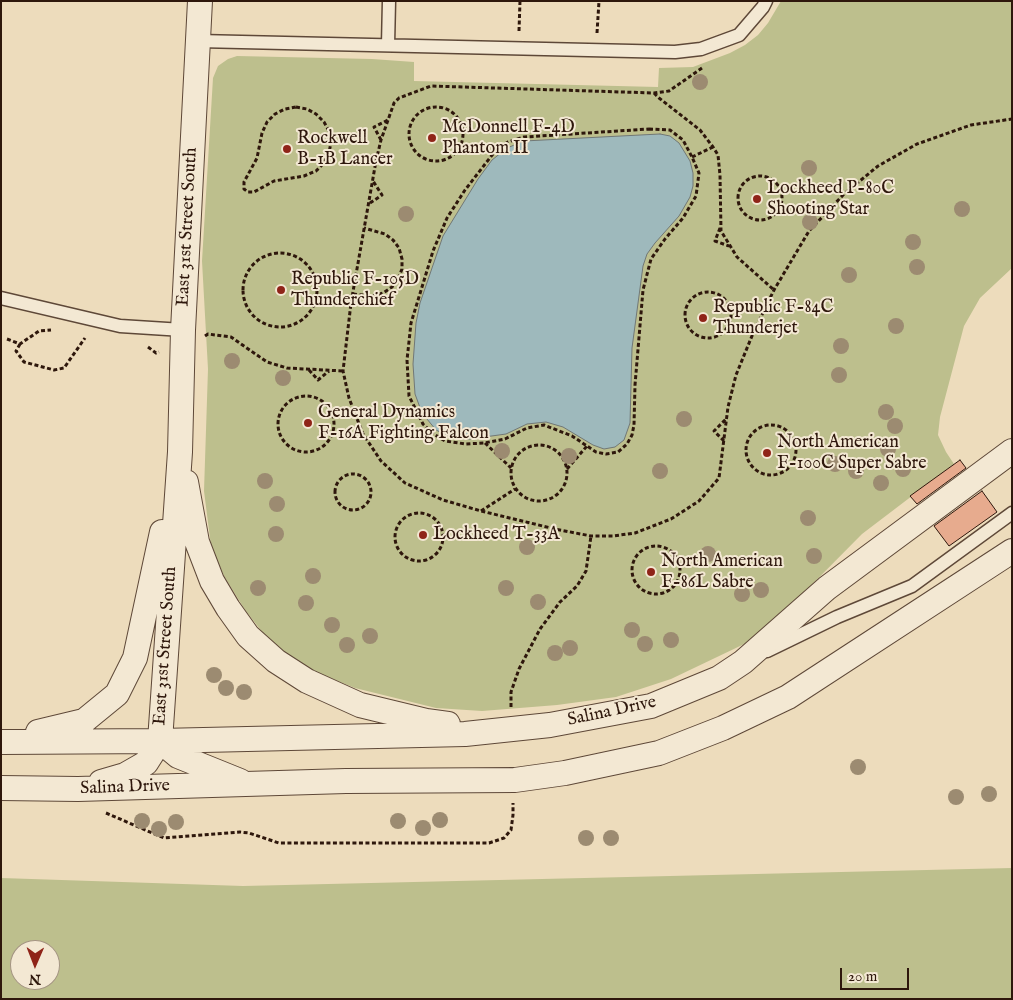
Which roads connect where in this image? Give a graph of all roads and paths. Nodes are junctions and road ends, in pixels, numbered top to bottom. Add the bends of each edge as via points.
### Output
1 (200, 1) edge
2 (389, 1) edge
3 (520, 1) edge
4 (599, 1) edge
5 (766, 1) edge
6 (519, 36) dead end
7 (597, 37) dead end
8 (198, 42) junction
9 (388, 45) junction
10 (709, 66) dead end
11 (654, 92) junction
12 (285, 109) joint
13 (453, 112) joint
14 (388, 119) junction
15 (1012, 119) edge
16 (381, 140) junction
17 (713, 147) junction
18 (692, 157) junction
19 (373, 181) junction
20 (775, 182) joint
21 (369, 204) junction
22 (721, 226) junction
23 (364, 228) junction
24 (730, 247) junction
25 (303, 260) joint
26 (774, 290) junction
27 (353, 294) junction
28 (1, 298) edge
29 (724, 298) joint
30 (182, 330) junction
31 (84, 338) dead end
32 (20, 344) dead end
33 (309, 370) dead end
34 (330, 371) dead end
35 (324, 402) joint
36 (727, 418) junction
37 (785, 430) joint
38 (724, 442) junction
39 (484, 443) junction
40 (587, 446) junction
41 (1012, 451) edge
42 (180, 452) junction
43 (511, 468) junction
44 (567, 470) junction
45 (363, 477) joint
46 (515, 489) junction
47 (481, 511) junction
48 (1012, 513) edge
49 (433, 517) joint
50 (669, 549) joint
51 (1012, 550) edge
52 (743, 662) junction
53 (500, 730) junction
54 (160, 740) junction
55 (1, 741) edge
56 (248, 784) junction
57 (1, 788) edge
58 (78, 790) junction

1 - 8 street, East 31st Street South
2 - 9 lane
3 - 6 path
4 - 7 path
5 - 9 lane via 739,35 701,50
8 - 9 lane
8 - 30 street, East 31st Street South
10 - 11 path via 701,68 669,91
11 - 14 path via 431,86 399,98
11 - 17 path via 700,130
12 - 12 path via 296,107 316,114 329,132 329,153 316,171 274,181 248,192 244,189 244,182 256,158 267,122
13 - 13 path via 459,118 464,135 458,151 436,161 418,155 409,138 413,120 419,113 437,106
14 - 16 path
14 - 16 path via 374,127
15 - 26 path via 971,125 918,144 878,166 844,194 809,231
16 - 19 path
17 - 18 path
17 - 22 path via 718,155
18 - 39 path via 683,140 670,130 649,129 524,137 496,150 484,164 447,218 433,251 412,322 408,360 409,396 422,424 445,441
18 - 40 path via 698,173 696,196 651,259 643,290 632,435 618,452 606,454
19 - 21 path
19 - 21 path via 382,195
20 - 20 path via 782,195 779,210 767,219 747,216 738,198 742,185 761,176
21 - 23 path
22 - 24 path
22 - 24 path via 715,241
23 - 27 path
23 - 27 path via 393,240 399,248 402,269 392,287 383,293 373,296
24 - 26 path
25 - 25 path via 316,279 315,302 309,313 300,321 278,327 254,317 242,295 248,270 268,254 281,252
26 - 36 path via 736,375
27 - 47 path via 343,371 363,434 381,461 405,483 443,500
28 - 30 lane via 120,326
29 - 29 path via 731,312 727,328 715,338 693,333 684,314 690,300 709,292
30 - 42 street, East 31st Street South
31 - 32 path via 64,368 54,370 24,362 16,351
33 - 34 path via 318,380
35 - 35 path via 334,418 331,438 316,450 306,452 289,446 279,432 279,415 283,407 290,400 306,395
36 - 38 path
36 - 38 path via 714,430
37 - 37 path via 791,435 796,450 792,465 771,476 754,470 745,455 748,438 761,426 778,426
38 - 47 path via 719,478 699,501 671,519 635,533 591,536
39 - 40 path via 544,425
39 - 43 path
40 - 44 path
41 - 52 street, Salina Drive via 827,588
42 - 53 street, East 31st Street South via 197,542 212,581 248,636 276,661 307,681 360,705 426,721
42 - 54 street, East 31st Street South
42 - 55 street, Salina Drive via 135,658 117,694 84,722
43 - 44 path via 523,450 540,445 558,452
43 - 46 path
44 - 46 path via 562,488 547,500 529,500
45 - 45 path via 371,492 368,502 354,510 342,507 334,490 340,479 352,474
46 - 47 path
48 - 52 lane via 912,586
49 - 49 path via 444,536 440,550 420,562 404,557 395,542 402,519 418,513
50 - 50 path via 679,561 680,576 676,583 665,593 649,593 641,589 632,575 634,558 646,547 655,545
51 - 56 street, Salina Drive via 788,697 659,753 516,780
52 - 53 street, Salina Drive via 719,678 651,706 550,725
53 - 54 street, Salina Drive via 464,734
54 - 55 street, Salina Drive
54 - 56 street, Salina Drive via 178,756
54 - 58 street, East 31st Street South via 146,763 125,775
56 - 58 street, Salina Drive
57 - 58 street, Salina Drive

